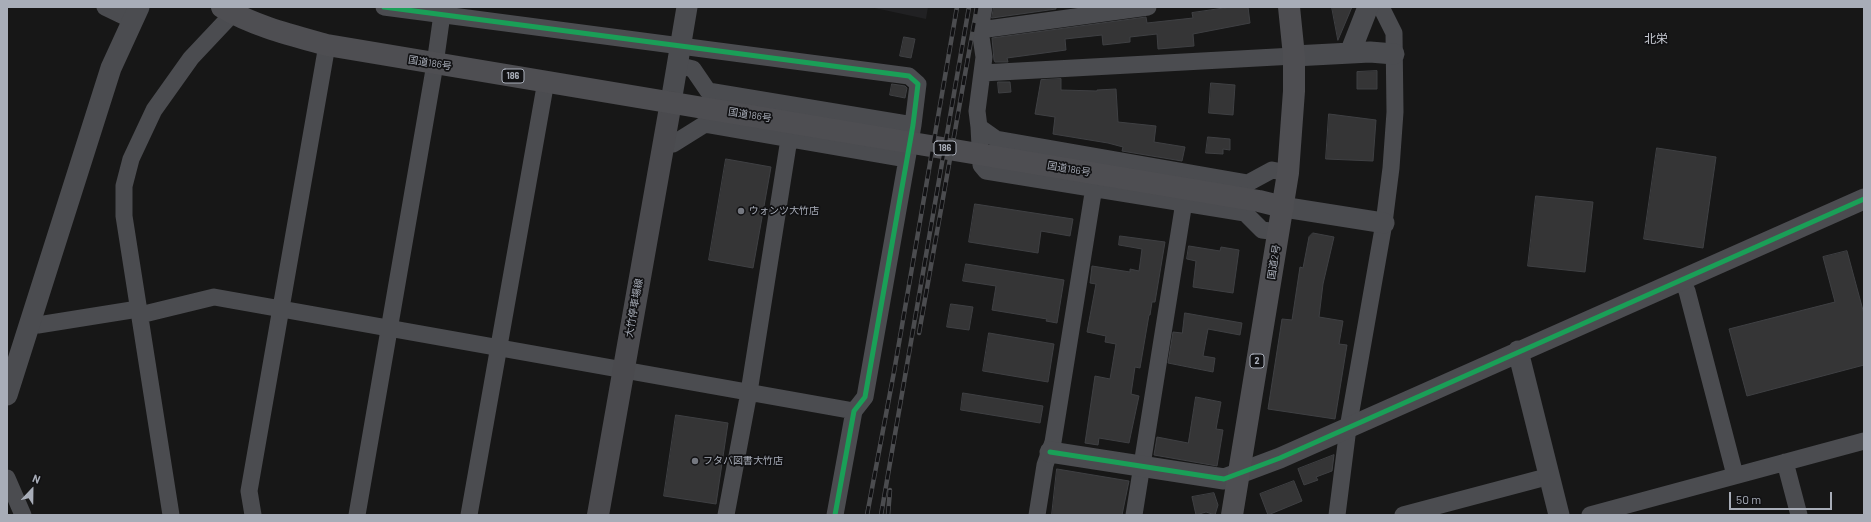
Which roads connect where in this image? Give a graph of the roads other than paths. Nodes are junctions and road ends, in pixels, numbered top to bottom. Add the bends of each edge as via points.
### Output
1 (105, 7) edge
2 (384, 7) edge
3 (686, 7) edge
4 (984, 7) edge
5 (1148, 7) edge
6 (1289, 7) edge
7 (1368, 7) edge
8 (231, 9) edge
9 (1388, 10) edge
10 (442, 11) edge
11 (135, 14) edge
12 (980, 30) junction
13 (327, 45) junction
14 (1350, 53) junction
15 (1394, 54) junction
16 (679, 56) junction
17 (1294, 56) junction
18 (435, 64) junction
19 (982, 72) junction
20 (546, 81) junction
21 (671, 102) junction
22 (913, 125) junction
23 (816, 126) junction
24 (980, 127) junction
25 (790, 139) junction
26 (664, 143) junction
27 (907, 159) junction
28 (1288, 173) junction
29 (1094, 187) junction
30 (1864, 199) edge
31 (1184, 202) junction
32 (1283, 207) junction
33 (1384, 223) junction
34 (1278, 232) junction
35 (1681, 280) junction
36 (281, 310) junction
37 (139, 312) junction
38 (30, 322) junction
39 (390, 329) junction
40 (499, 348) junction
41 (1518, 352) junction
42 (624, 370) junction
43 (749, 392) junction
44 (7, 395) edge
45 (854, 411) junction
46 (1348, 428) junction
47 (1864, 441) edge
48 (1050, 452) junction
49 (1785, 462) junction
50 (1142, 466) junction
51 (1238, 474) junction
52 (1735, 475) junction
53 (1550, 476) junction
54 (7, 478) edge
55 (23, 515) edge
56 (171, 515) edge
57 (253, 515) edge
58 (357, 515) edge
59 (469, 515) edge
60 (598, 515) edge
61 (726, 515) edge
62 (835, 515) edge
63 (1037, 515) edge
64 (1134, 515) edge
65 (1232, 515) edge
66 (1337, 515) edge
67 (1402, 515) edge
68 (1559, 515) edge
69 (1590, 515) edge
70 (1799, 515) edge

1 - 11 street
2 - 10 street
3 - 16 street
4 - 12 street
5 - 12 street
6 - 17 highway, 国道2号 / 2
7 - 14 street
8 - 13 highway, 国道186号 / 186 via 280,32
8 - 37 street via 191,58 154,110 131,159 124,186 124,216
9 - 15 street via 1394,33
10 - 16 street
10 - 18 street
11 - 38 street via 111,68
12 - 19 street via 984,57
13 - 18 highway, 国道186号 / 186
13 - 36 street
14 - 15 street
14 - 17 street
15 - 33 street via 1395,112
16 - 21 street
16 - 22 street via 909,76 918,84
16 - 23 street via 693,69 708,91
17 - 19 street
17 - 28 highway, 国道2号 / 2
18 - 20 highway, 国道186号 / 186
18 - 39 street
19 - 24 street via 977,112
20 - 21 highway, 国道186号 / 186
20 - 40 street
21 - 23 highway, 国道186号 / 186
21 - 26 main road, 大竹停車場線
22 - 23 street
22 - 27 street
23 - 25 street
23 - 27 street
23 - 32 highway, 国道186号 / 186
24 - 28 street via 996,139 1248,183 1272,170
24 - 29 street via 981,165 986,171
25 - 26 street via 706,124 673,144
25 - 43 street
26 - 42 main road, 大竹停車場線
27 - 45 street via 864,397
28 - 32 highway, 国道2号 / 2
29 - 31 street
29 - 48 street
30 - 35 street
31 - 34 street via 1245,213 1262,230
31 - 50 street
32 - 33 street
32 - 34 highway, 国道2号 / 2
33 - 46 street
34 - 51 highway, 国道2号 / 2
35 - 41 street
35 - 52 street via 1687,291
36 - 37 street via 214,297
36 - 39 street
36 - 57 street via 249,491
37 - 38 street via 38,325
37 - 56 street
38 - 44 street
39 - 40 street
39 - 58 street
40 - 42 street
40 - 59 street
41 - 46 street
41 - 53 street
42 - 43 street
42 - 60 main road, 大竹停車場線
43 - 45 street
43 - 61 street
45 - 62 street
46 - 51 street
46 - 66 street
47 - 49 street
48 - 50 street
48 - 63 street
49 - 52 street
49 - 70 street
50 - 51 street via 1224,479
50 - 64 street
51 - 65 highway, 国道2号 / 2
52 - 69 street
53 - 67 street
53 - 68 street
54 - 55 street

